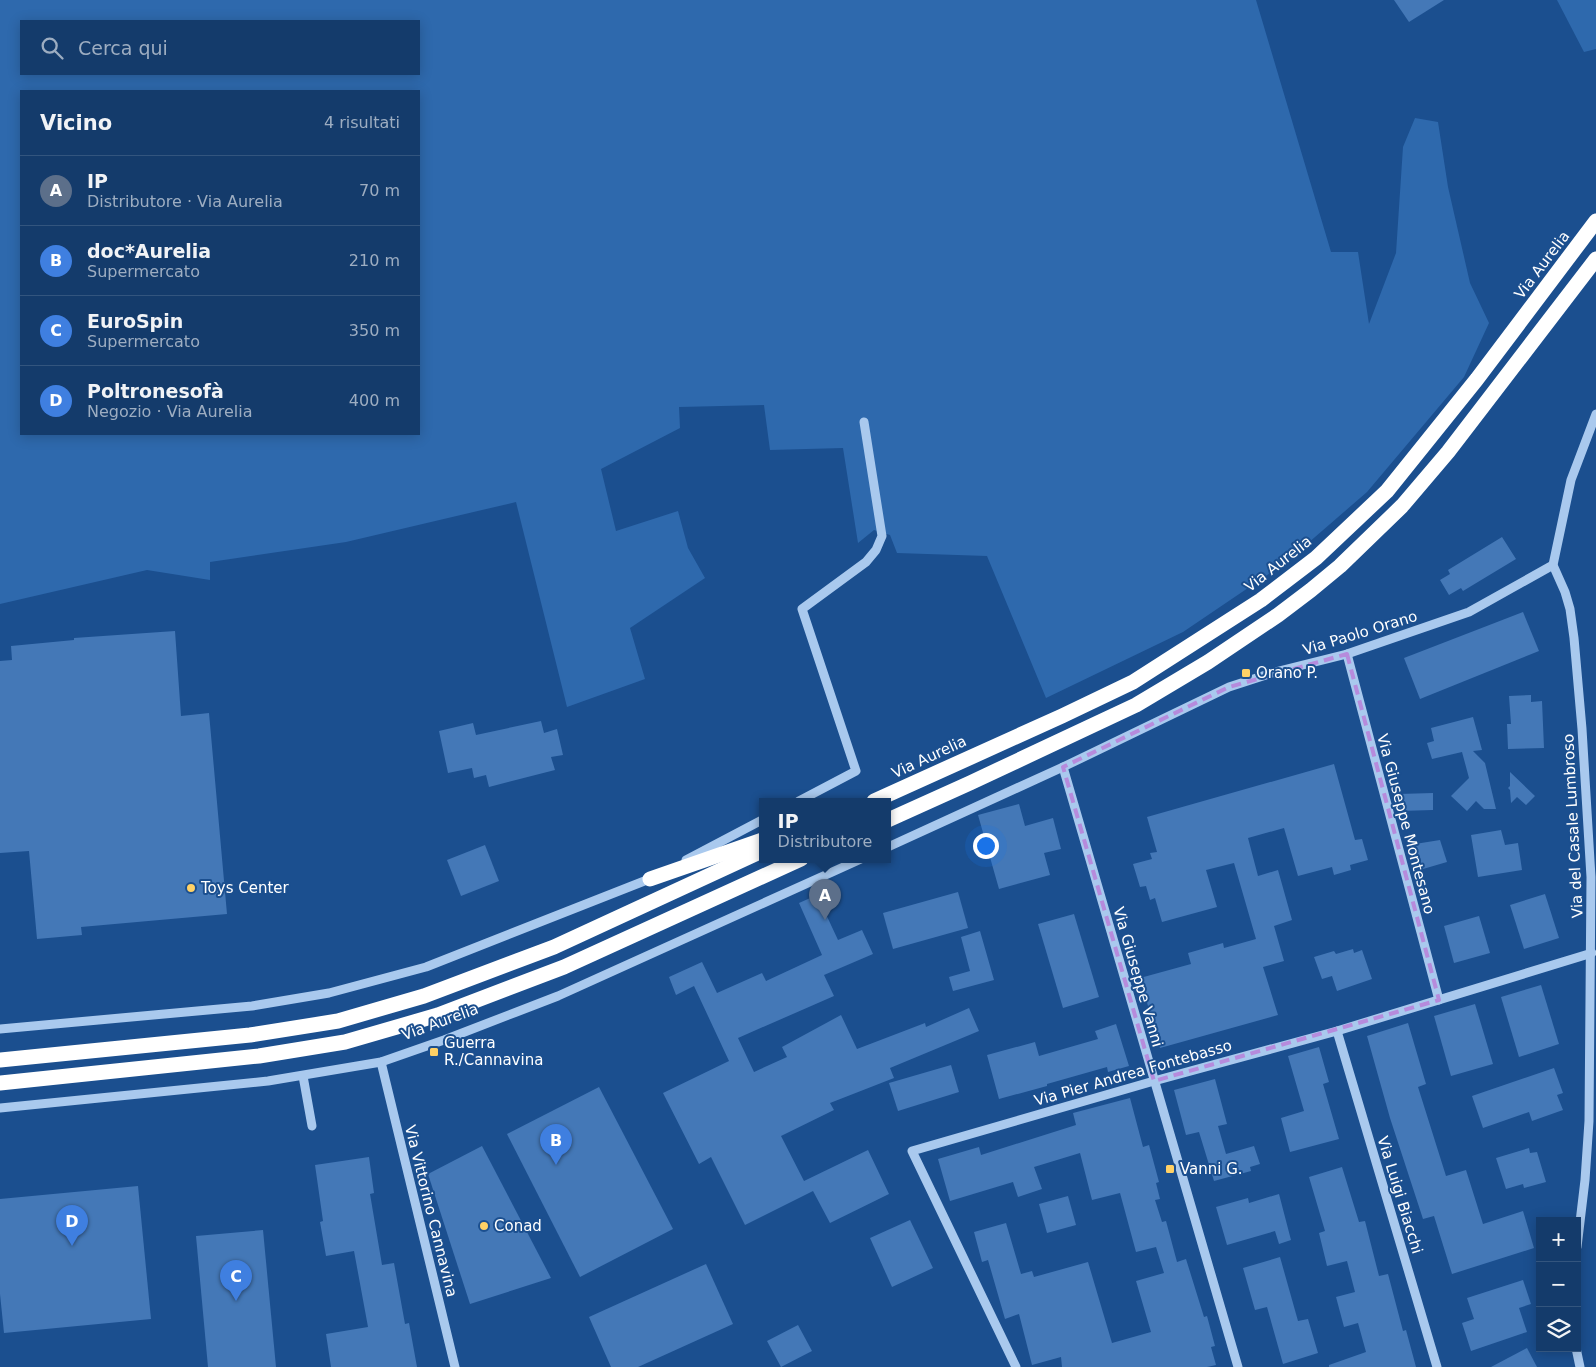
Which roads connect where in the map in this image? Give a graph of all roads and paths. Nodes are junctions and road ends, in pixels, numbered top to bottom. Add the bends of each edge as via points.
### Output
1 (1596, 221) edge
2 (1596, 259) edge
3 (1596, 414) edge
4 (864, 422) dead end
5 (1554, 565) junction
6 (1346, 654) junction
7 (1062, 767) junction
8 (805, 798) edge
9 (881, 798) edge
10 (891, 819) edge
11 (759, 822) edge
12 (759, 841) edge
13 (891, 846) edge
14 (759, 853) edge
15 (792, 863) edge
16 (852, 863) edge
17 (650, 879) junction
18 (1592, 953) junction
19 (1439, 1000) junction
20 (0, 1029) edge
21 (1337, 1030) junction
22 (0, 1060) edge
23 (381, 1062) junction
24 (303, 1076) junction
25 (1154, 1081) junction
26 (0, 1083) edge
27 (0, 1108) edge
28 (312, 1126) dead end
29 (1592, 1157) edge
30 (1581, 1223) edge
31 (1577, 1352) edge
32 (455, 1367) edge
33 (1016, 1367) edge
34 (1238, 1367) edge
35 (1437, 1367) edge
36 (1580, 1367) edge

1 - 9 highway, Via Aurelia via 1477,380 1387,491 1316,558 1261,600 1132,682
2 - 10 highway via 1402,506 1311,590 1208,662 1136,705
3 - 5 street via 1571,480
4 - 8 street via 882,536 866,562 802,609 856,771
5 - 6 street, Via Paolo Orano via 1469,612
5 - 18 street, Via del Casale Lumbroso via 1568,603 1574,638 1590,857
6 - 7 street, Via Paolo Orano via 1229,687
6 - 19 street, Via Giuseppe Montesano
7 - 13 street
7 - 25 street, Via Giuseppe Vanni
11 - 17 street
12 - 17 highway
14 - 22 highway, Via Aurelia via 554,947 424,996 338,1021 250,1035
15 - 26 highway, Via Aurelia via 564,967 438,1016 345,1042 259,1056
16 - 23 street, Via Aurelia via 558,996
17 - 20 street via 426,968 329,993 252,1006
18 - 19 street, Via Pier Andrea Fontebasso
18 - 29 street, Via del Casale Lumbroso
19 - 21 street, Via Pier Andrea Fontebasso
21 - 25 street, Via Pier Andrea Fontebasso
21 - 35 street, Via Luigi Biacchi
23 - 24 street, Via Aurelia
23 - 32 street, Via Vittorino Cannavina
24 - 27 street, Via Aurelia
24 - 28 street
25 - 33 street, Via Pier Andrea Fontebasso via 912,1151
25 - 34 street, Via Giuseppe Vanni
29 - 30 street, Via del Casale Lumbroso
31 - 36 street

